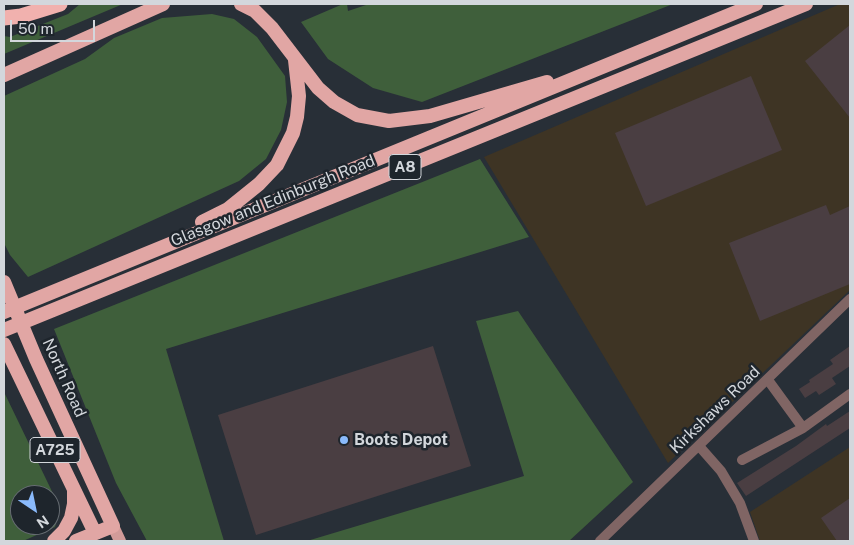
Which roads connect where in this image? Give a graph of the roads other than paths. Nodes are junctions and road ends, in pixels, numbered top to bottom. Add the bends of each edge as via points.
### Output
1 (60, 4) edge
2 (163, 4) edge
3 (241, 4) edge
4 (756, 4) edge
5 (806, 4) edge
6 (4, 18) edge
7 (295, 60) junction
8 (614, 63) junction
9 (4, 75) edge
10 (96, 273) junction
11 (4, 282) edge
12 (850, 299) edge
13 (4, 312) edge
14 (4, 330) edge
15 (4, 344) edge
16 (768, 380) junction
17 (850, 394) edge
18 (803, 428) junction
19 (699, 446) junction
20 (742, 460) dead end
21 (73, 487) junction
22 (113, 526) junction
23 (97, 537) edge
24 (54, 541) edge
25 (76, 541) edge
26 (120, 541) edge
27 (600, 541) edge
28 (754, 541) edge

1 - 6 highway
2 - 9 highway
3 - 7 highway, A8 via 266,22
4 - 8 highway, Glasgow and Edinburgh Road / A8
5 - 14 highway, Glasgow and Edinburgh Road / A8
7 - 8 highway, A8 via 334,102 357,115 389,122 430,116
7 - 10 highway, A8 via 300,96 293,133 278,164 228,209
8 - 10 highway, Glasgow and Edinburgh Road / A8
10 - 13 highway, Glasgow and Edinburgh Road / A8
11 - 22 highway, North Road / A725
12 - 16 street, Kirkshaws Road
15 - 21 highway, A725
16 - 18 street
16 - 19 street, Kirkshaws Road
17 - 18 street
18 - 20 street
19 - 27 street, Kirkshaws Road
19 - 28 street via 721,471 740,503
21 - 23 highway, A725
21 - 24 highway via 71,518
22 - 23 highway
22 - 26 main road, North Road / A725
23 - 25 highway

